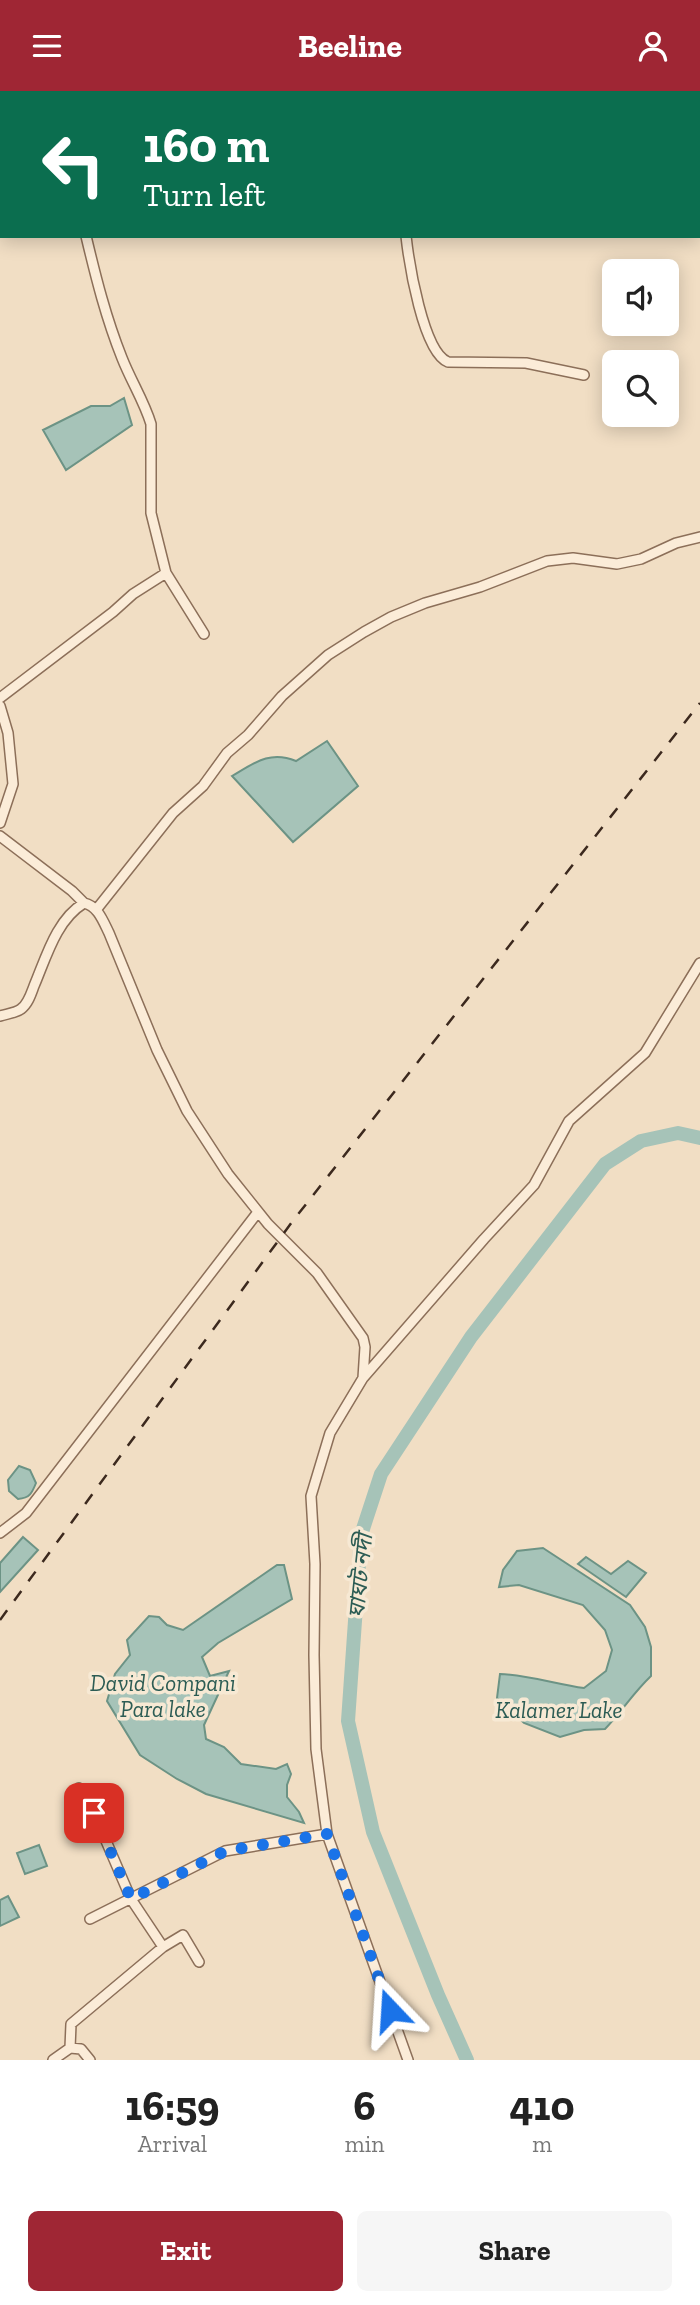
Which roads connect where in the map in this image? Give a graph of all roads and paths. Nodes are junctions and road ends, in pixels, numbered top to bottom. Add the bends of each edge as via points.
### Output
1 (86, 238) edge
2 (407, 238) edge
3 (584, 375) dead end
4 (700, 537) edge
5 (166, 573) junction
6 (204, 634) dead end
7 (0, 698) edge
8 (0, 706) edge
9 (0, 823) edge
10 (0, 837) edge
11 (84, 903) junction
12 (96, 910) junction
13 (700, 963) edge
14 (0, 1016) edge
15 (257, 1212) junction
16 (363, 1378) junction
17 (0, 1533) edge
18 (79, 1787) dead end
19 (327, 1834) junction
20 (131, 1899) junction
21 (90, 1919) dead end
22 (163, 1947) junction
23 (200, 1962) dead end
24 (70, 2048) junction
25 (53, 2060) edge
26 (90, 2060) edge
27 (408, 2060) edge

1 - 5 street via 104,310 151,424 151,513
2 - 3 street via 422,315 440,359 526,363
4 - 12 street via 617,563 573,558 547,561 425,603 364,632 328,655 227,753
5 - 6 street
5 - 7 street
8 - 9 street via 9,733 13,784
10 - 11 street
11 - 12 street
11 - 14 street via 70,914 49,950 28,1002 20,1010
12 - 15 street via 177,1093
13 - 16 street via 645,1053 569,1121 534,1185
15 - 16 street via 317,1273 363,1338
15 - 17 street via 26,1513
16 - 19 street via 330,1433 311,1496 316,1749
18 - 20 street
19 - 20 street via 225,1851
19 - 27 street
20 - 21 street
20 - 22 street
22 - 23 street via 183,1935
22 - 24 street via 71,2024
24 - 25 street
24 - 26 street via 81,2049

